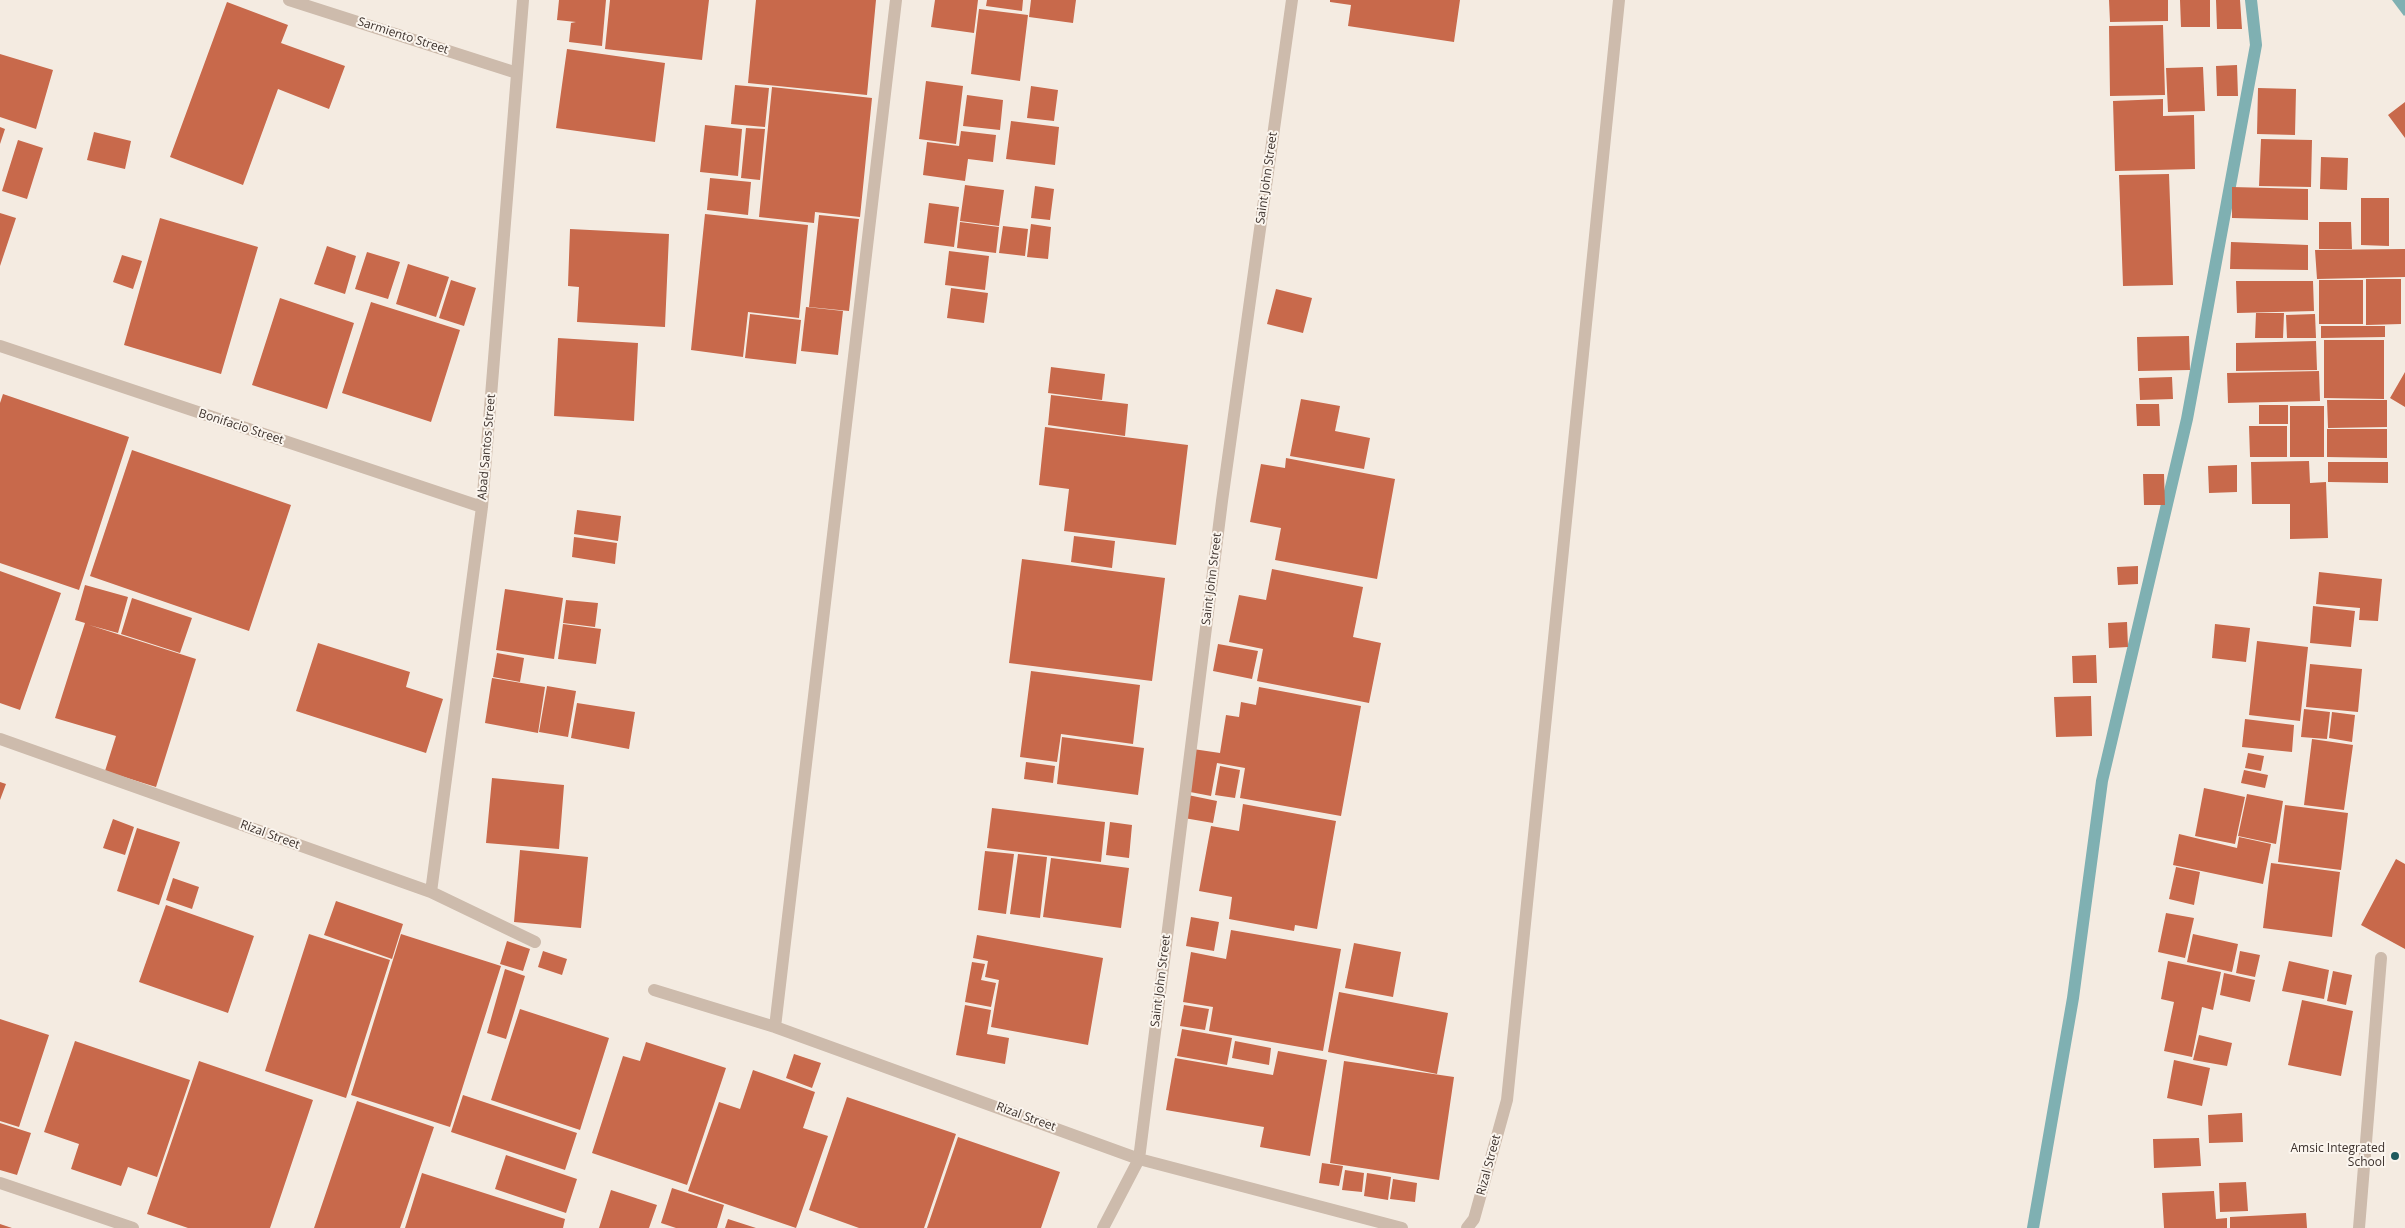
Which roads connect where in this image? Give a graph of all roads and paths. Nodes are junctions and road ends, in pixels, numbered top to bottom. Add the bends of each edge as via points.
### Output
1 (289, 0) edge
2 (523, 0) edge
3 (896, 0) edge
4 (1292, 0) edge
5 (1619, 0) edge
6 (517, 73) junction
7 (0, 346) edge
8 (482, 507) junction
9 (0, 739) edge
10 (431, 892) junction
11 (535, 942) dead end
12 (2381, 958) dead end
13 (654, 990) dead end
14 (776, 1027) junction
15 (1139, 1159) junction
16 (0, 1183) edge
17 (133, 1228) edge
18 (1103, 1228) edge
19 (1402, 1228) edge
20 (1467, 1228) edge
21 (2359, 1228) edge

1 - 6 street, Sarmiento Street
2 - 6 street, Abad Santos Street
3 - 14 street
4 - 15 street, Saint John Street via 1222,501
5 - 20 street, Rizal Street via 1507,1100 1474,1219
6 - 8 street, Abad Santos Street
7 - 8 street, Bonifacio Street
8 - 10 street, Abad Santos Street
9 - 10 street, Rizal Street
10 - 11 street, Rizal Street
12 - 21 street
13 - 14 street, Rizal Street
14 - 15 street, Rizal Street
15 - 18 street
15 - 19 street, Rizal Street
16 - 17 street

